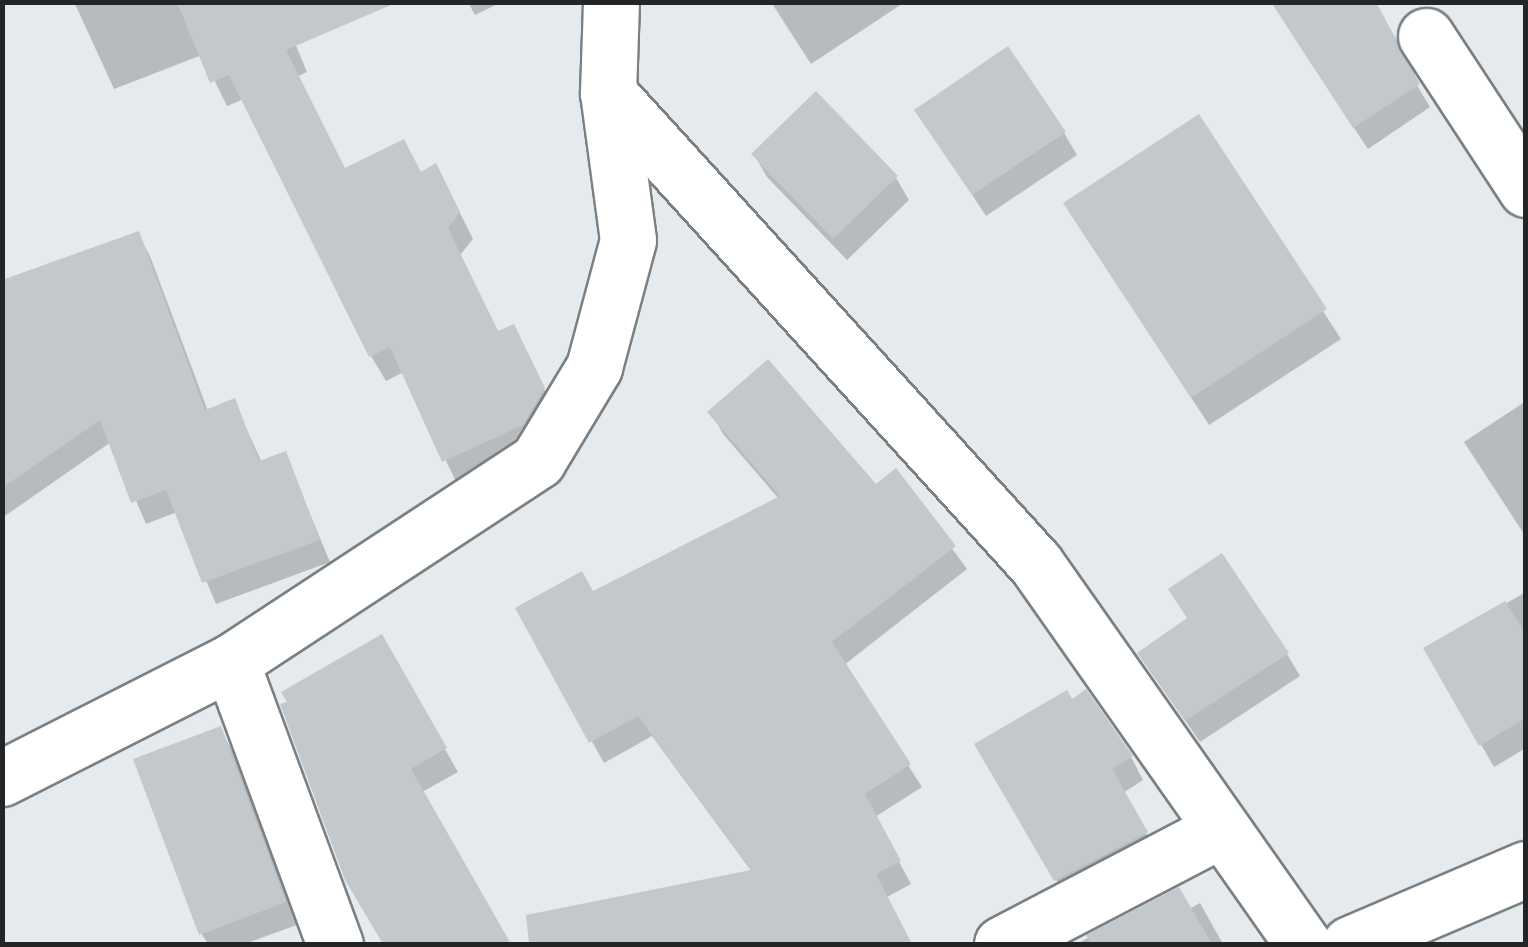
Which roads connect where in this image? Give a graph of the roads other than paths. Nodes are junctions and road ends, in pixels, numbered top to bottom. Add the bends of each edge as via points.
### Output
1 (611, 2) edge
2 (1426, 36) dead end
3 (608, 93) junction
4 (1526, 189) edge
5 (230, 662) junction
6 (2, 778) edge
7 (1220, 830) junction
8 (1526, 869) edge
9 (335, 944) edge
10 (1002, 944) edge
11 (1302, 944) edge
12 (1350, 944) edge

1 - 3 street
2 - 4 street
3 - 5 street via 628,240 594,367 538,460
3 - 7 street via 1036,564
5 - 6 street
5 - 9 street
7 - 10 street
7 - 11 street
8 - 12 street

